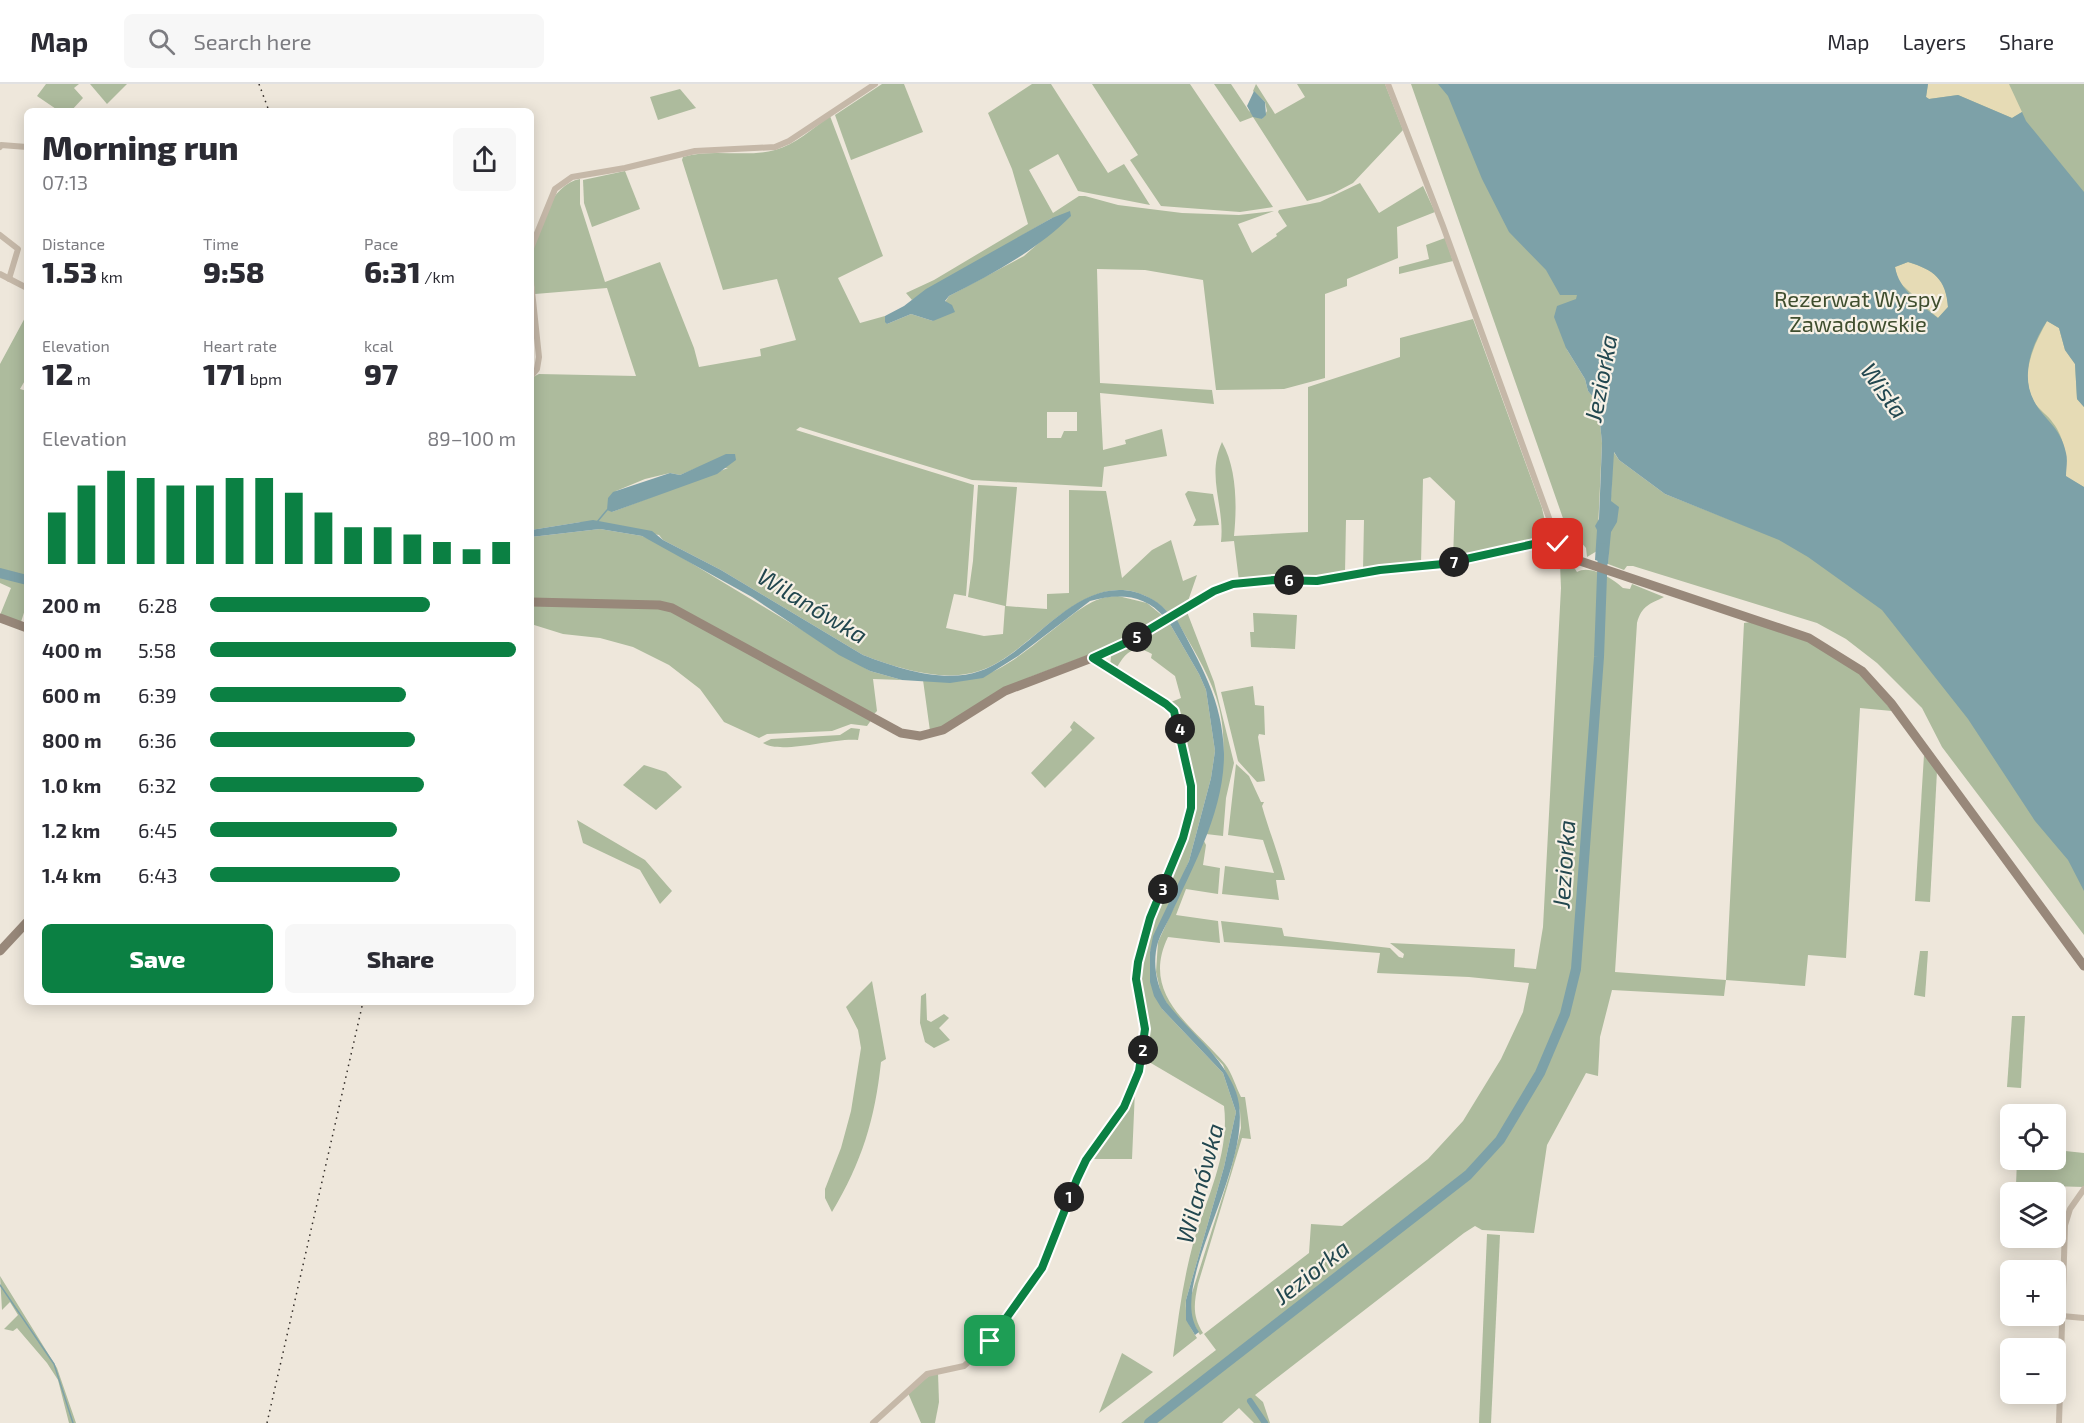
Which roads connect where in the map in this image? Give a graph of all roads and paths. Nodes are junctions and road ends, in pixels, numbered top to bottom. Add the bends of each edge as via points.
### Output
1 (875, 84) edge
2 (1388, 84) edge
3 (0, 147) edge
4 (24, 147) edge
5 (0, 235) edge
6 (534, 241) edge
7 (0, 274) edge
8 (9, 279) junction
9 (24, 286) edge
10 (534, 310) edge
11 (534, 372) edge
12 (1551, 542) junction
13 (534, 602) edge
14 (0, 618) edge
15 (24, 627) edge
16 (1093, 658) junction
17 (24, 925) edge
18 (0, 951) edge
19 (2084, 966) edge
20 (2084, 1189) edge
21 (2064, 1260) edge
22 (2066, 1316) edge
23 (2084, 1318) edge
24 (2062, 1326) edge
25 (873, 1423) edge
26 (2059, 1423) edge

1 - 6 street via 775,147 695,151 572,177 555,189
2 - 12 street via 1553,528
3 - 4 street
5 - 8 street via 18,249
7 - 8 street
8 - 9 street
10 - 11 street via 539,357
12 - 16 street via 1443,564 1317,581 1233,584
12 - 19 street via 1568,556 1584,562 1809,638 1862,670 1897,710
13 - 16 street via 672,608 907,735 943,730 1005,690
14 - 15 street
16 - 25 street via 1174,711 1191,786 1191,808 1183,838 1150,918 1138,962 1136,979 1145,1029 1139,1071 1124,1107 1086,1160 1047,1258 1027,1293 976,1358 958,1368 927,1374
17 - 18 street
20 - 21 street via 2070,1209 2065,1225
22 - 23 street
24 - 26 street

